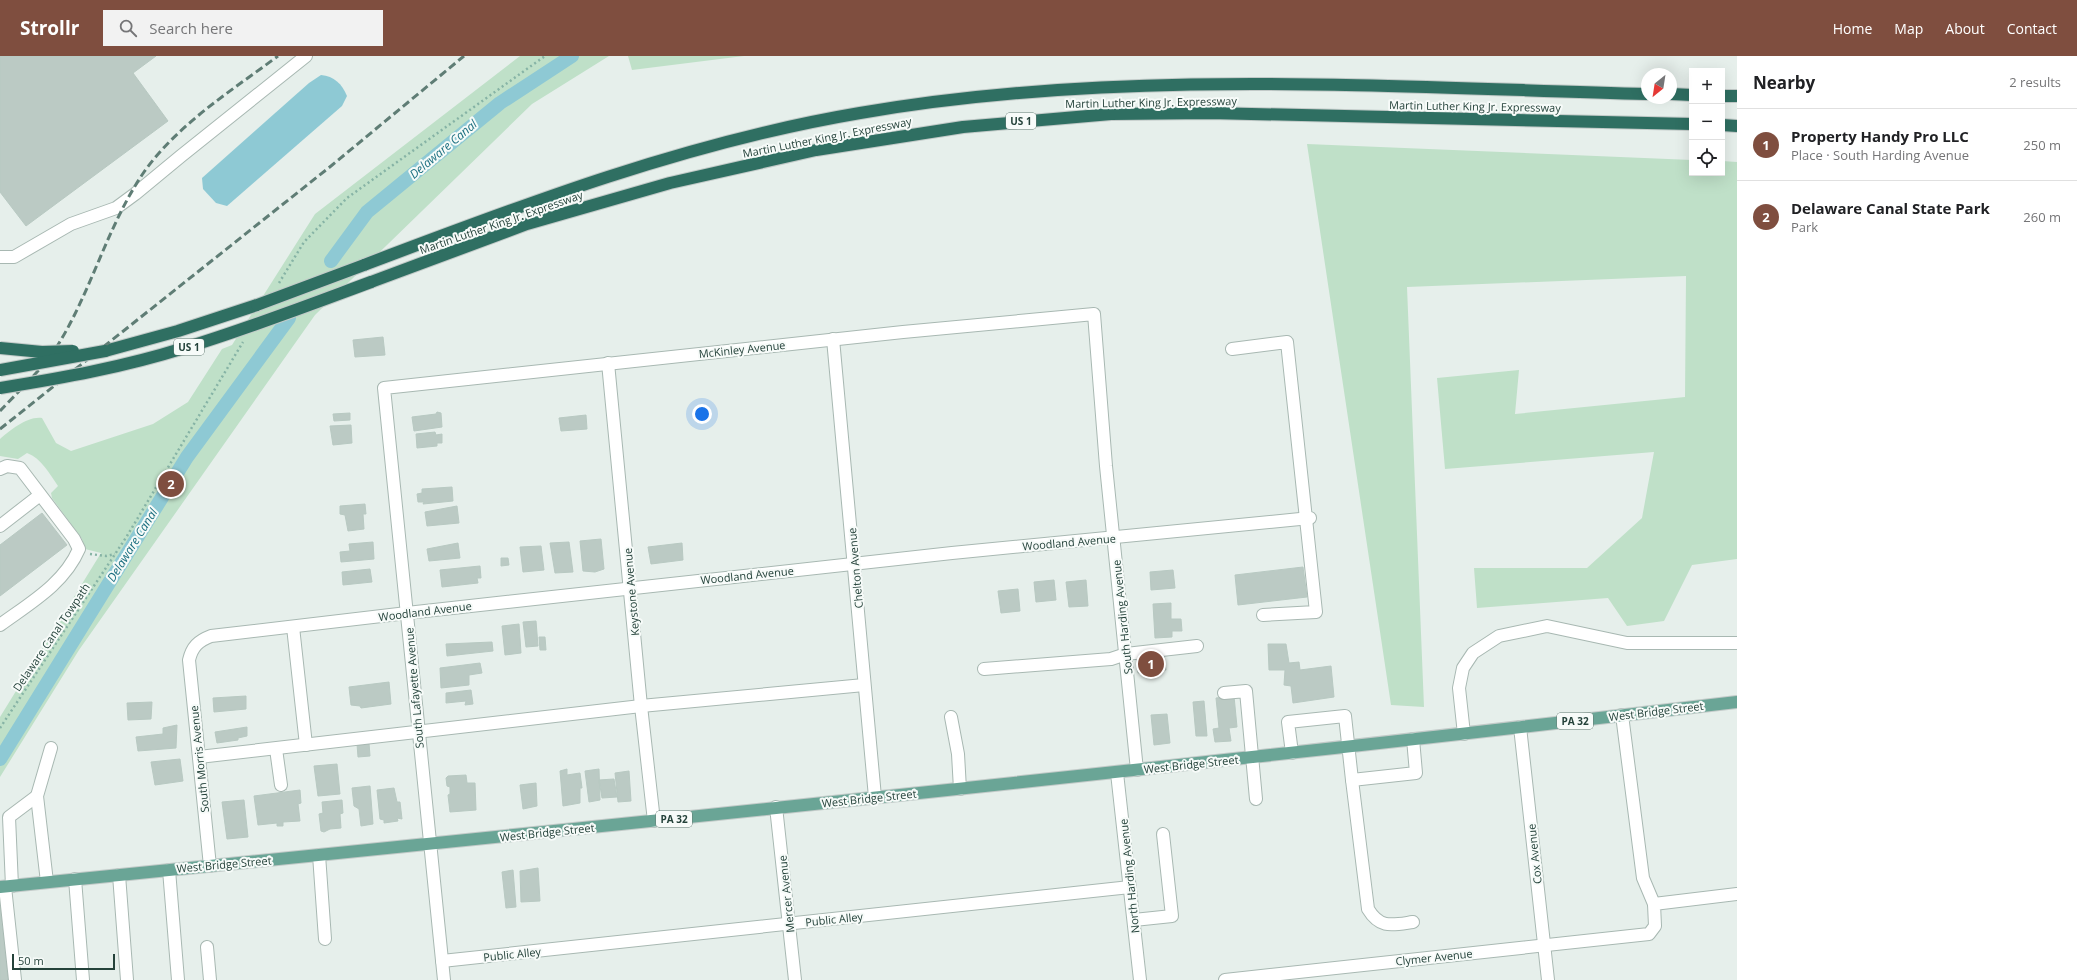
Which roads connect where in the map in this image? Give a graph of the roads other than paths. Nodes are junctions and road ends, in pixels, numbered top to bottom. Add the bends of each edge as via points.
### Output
1 (306, 56) edge
2 (1641, 94) edge
3 (1677, 94) edge
4 (1689, 95) edge
5 (1725, 96) edge
6 (1737, 96) edge
7 (1689, 124) edge
8 (1725, 125) edge
9 (1737, 126) edge
10 (0, 257) edge
11 (1095, 320) joint
12 (833, 339) junction
13 (0, 348) edge
14 (1232, 349) dead end
15 (105, 351) junction
16 (608, 363) junction
17 (0, 370) edge
18 (0, 388) edge
19 (384, 388) joint
20 (0, 469) edge
21 (40, 495) junction
22 (1308, 519) junction
23 (0, 526) edge
24 (1114, 538) junction
25 (855, 563) junction
26 (631, 588) junction
27 (407, 613) junction
28 (1263, 615) dead end
29 (0, 625) edge
30 (293, 627) junction
31 (1737, 643) edge
32 (1197, 646) dead end
33 (191, 653) joint
34 (1126, 654) junction
35 (984, 669) dead end
36 (864, 685) junction
37 (1224, 693) dead end
38 (1737, 702) edge
39 (641, 706) junction
40 (1622, 716) junction
41 (951, 717) dead end
42 (1520, 727) junction
43 (418, 731) junction
44 (1464, 734) junction
45 (1412, 739) junction
46 (306, 745) junction
47 (1348, 747) junction
48 (51, 748) dead end
49 (276, 749) junction
50 (1292, 753) junction
51 (1252, 757) junction
52 (199, 758) junction
53 (1137, 770) junction
54 (1117, 773) junction
55 (1352, 780) junction
56 (281, 785) dead end
57 (960, 789) junction
58 (37, 796) junction
59 (875, 797) junction
60 (1256, 798) dead end
61 (776, 807) junction
62 (654, 821) junction
63 (1163, 834) dead end
64 (431, 845) junction
65 (319, 855) junction
66 (210, 866) junction
67 (169, 870) junction
68 (120, 875) junction
69 (75, 879) junction
70 (46, 882) junction
71 (6, 887) edge
72 (1130, 887) junction
73 (1737, 894) edge
74 (1654, 904) junction
75 (1134, 920) junction
76 (1413, 922) dead end
77 (789, 924) junction
78 (325, 939) dead end
79 (1544, 946) junction
80 (207, 947) dead end
81 (442, 961) junction
82 (15, 980) edge
83 (83, 980) edge
84 (127, 980) edge
85 (178, 980) edge
86 (210, 980) edge
87 (444, 980) edge
88 (794, 980) edge
89 (1140, 980) edge
90 (1225, 980) edge
91 (1548, 980) edge

1 - 10 street via 116,208 71,224 14,256
2 - 15 highway, Martin Luther King Jr. Expressway / US 1, bridge via 1260,84 1160,84 1038,91 909,105 810,122 664,158 561,191 215,319
3 - 4 highway
5 - 6 highway
7 - 18 highway, Martin Luther King Jr. Expressway / US 1, bridge via 1203,113 1111,114 962,127 816,150 670,183 527,224 263,322 168,353 88,373
8 - 9 highway
11 - 12 street, McKinley Avenue via 1094,314
11 - 24 street, South Harding Avenue
12 - 16 street, McKinley Avenue
12 - 25 street, Chelton Avenue
13 - 15 highway, bridge via 42,352
14 - 22 street via 1287,342
15 - 17 highway, Martin Luther King Jr. Expressway / US 1, bridge
16 - 19 street, McKinley Avenue
16 - 26 street, Keystone Avenue
19 - 27 street, South Lafayette Avenue
20 - 21 street via 7,466 20,468
21 - 23 street
21 - 29 street via 79,549 72,563 51,588
22 - 24 street, Woodland Avenue
22 - 28 street via 1316,612
24 - 25 street, Woodland Avenue
24 - 34 street, South Harding Avenue
25 - 26 street, Woodland Avenue
25 - 36 street, Chelton Avenue
26 - 27 street, Woodland Avenue
26 - 39 street, Keystone Avenue
27 - 30 street, Woodland Avenue
27 - 43 street, South Lafayette Avenue
30 - 33 street, Woodland Avenue via 211,636 202,640
30 - 46 street
31 - 44 street via 1627,643 1547,626 1499,636 1473,653 1463,668 1459,688
32 - 34 street
33 - 52 street, South Morris Avenue via 189,660
34 - 35 street via 1111,659
34 - 53 street, South Harding Avenue
36 - 39 street
36 - 59 street, Chelton Avenue
37 - 51 street via 1246,691
38 - 40 main road, West Bridge Street / PA 32
39 - 43 street
39 - 62 street, Keystone Avenue
40 - 42 main road, West Bridge Street / PA 32
40 - 74 street via 1643,878
41 - 57 street via 958,754
42 - 44 main road, West Bridge Street / PA 32
42 - 79 street, Cox Avenue
43 - 46 street
43 - 64 street, South Lafayette Avenue
44 - 45 main road, West Bridge Street / PA 32
45 - 47 main road, West Bridge Street / PA 32
45 - 55 street via 1416,773
46 - 49 street
47 - 50 main road, West Bridge Street / PA 32
47 - 50 street via 1345,716 1288,722
47 - 55 street
48 - 58 street
49 - 52 street
49 - 56 street
50 - 51 main road, West Bridge Street / PA 32
51 - 53 main road, West Bridge Street / PA 32
51 - 60 street
52 - 66 street, South Morris Avenue
53 - 54 main road, West Bridge Street / PA 32
54 - 57 main road, West Bridge Street / PA 32
54 - 72 street, North Harding Avenue
55 - 76 street via 1368,909 1374,919 1382,924
57 - 59 main road, West Bridge Street / PA 32
58 - 70 street
58 - 71 street via 9,816
59 - 61 main road, West Bridge Street / PA 32
61 - 62 main road, West Bridge Street / PA 32
61 - 77 street, Mercer Avenue
62 - 64 main road, West Bridge Street / PA 32
63 - 75 street via 1172,916
64 - 65 main road, West Bridge Street / PA 32
64 - 81 street, South Lafayette Avenue
65 - 66 main road, West Bridge Street / PA 32
65 - 78 street
66 - 67 main road, West Bridge Street / PA 32
67 - 68 main road, West Bridge Street / PA 32
67 - 85 street
68 - 69 main road, West Bridge Street / PA 32
68 - 84 street
69 - 70 main road, West Bridge Street / PA 32
69 - 83 street
70 - 71 main road, West Bridge Street / PA 32
71 - 82 street
72 - 75 street, North Harding Avenue
72 - 77 street, Public Alley
73 - 74 street
74 - 79 street, Clymer Avenue via 1655,926 1649,934
75 - 89 street, North Harding Avenue
77 - 81 street, Public Alley
77 - 88 street, Mercer Avenue
79 - 90 street, Clymer Avenue
79 - 91 street, Cox Avenue
80 - 86 street
81 - 87 street, South Lafayette Avenue

